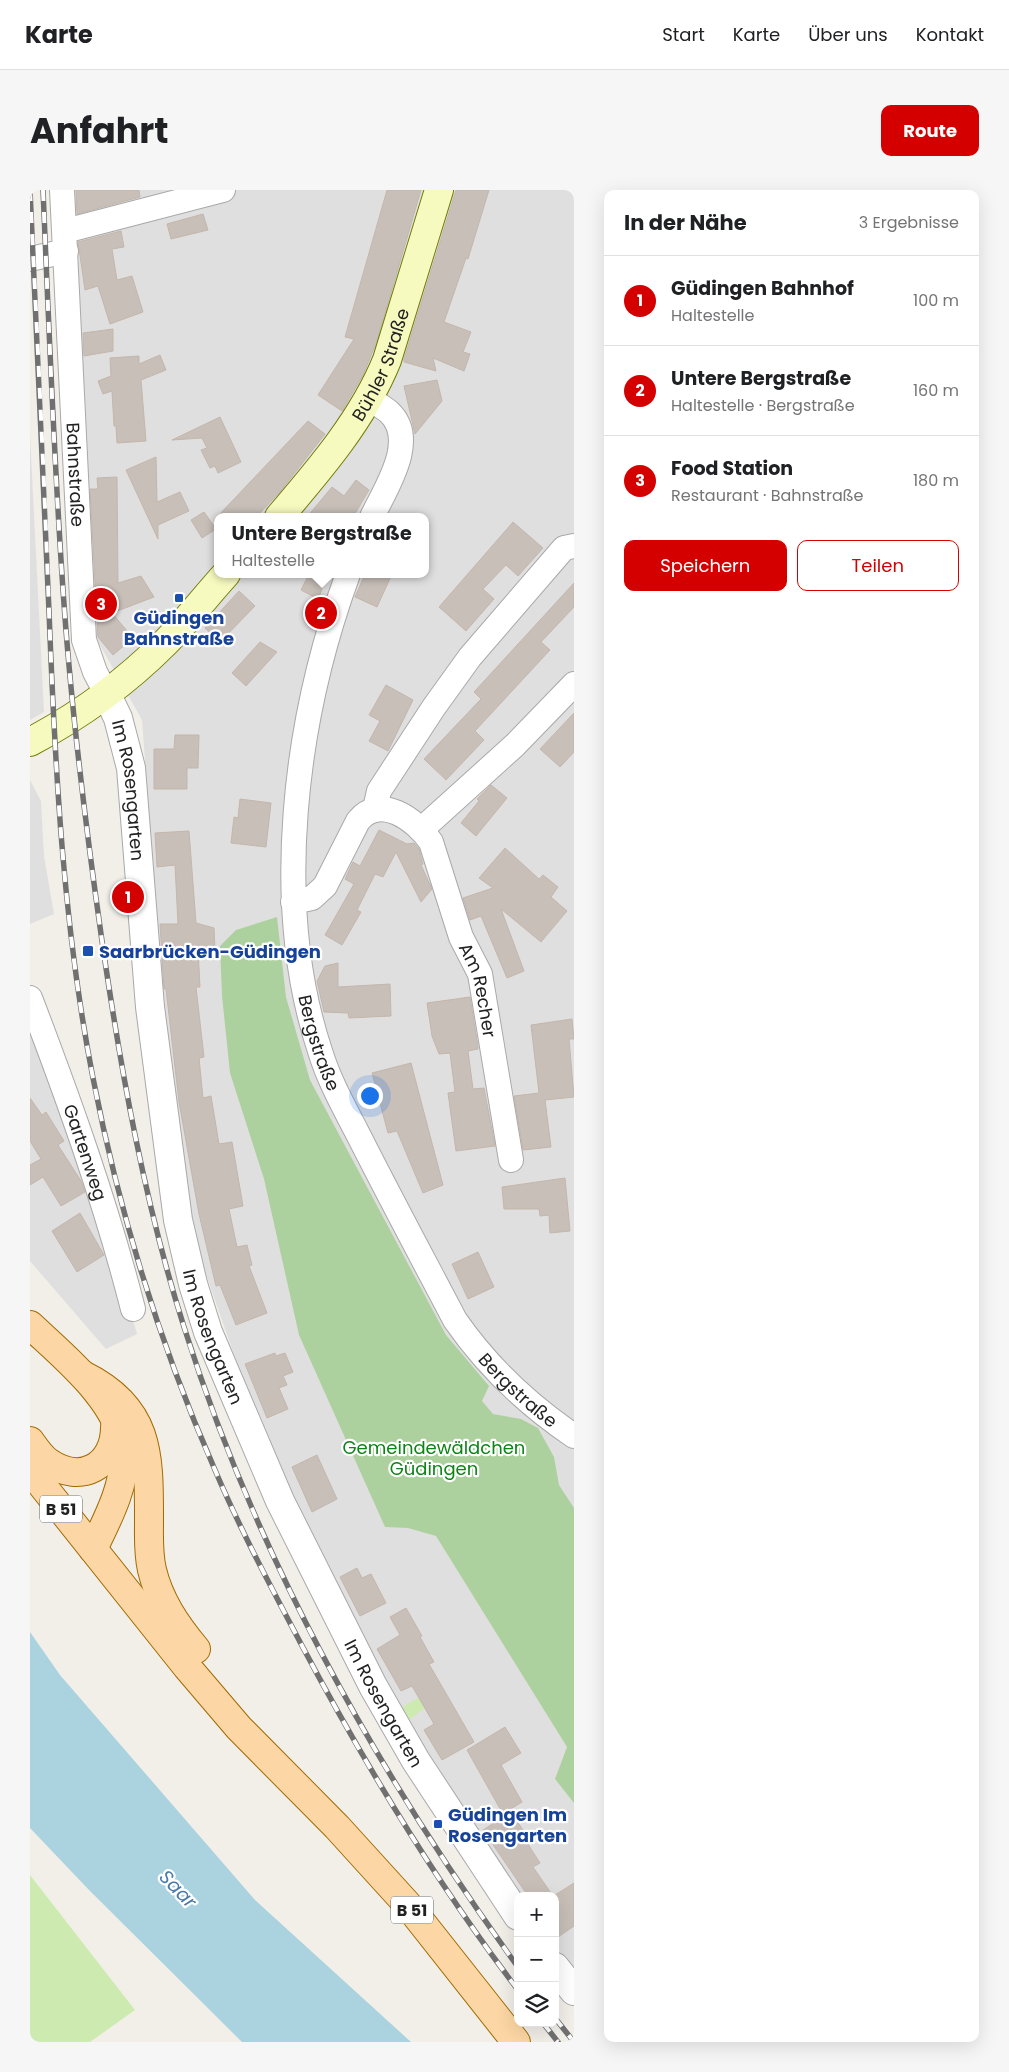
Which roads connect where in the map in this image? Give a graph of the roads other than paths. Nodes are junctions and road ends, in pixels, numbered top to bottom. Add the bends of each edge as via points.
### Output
1 (62, 190) edge
2 (223, 190) edge
3 (439, 190) edge
4 (65, 241) junction
5 (30, 259) edge
6 (369, 400) junction
7 (282, 513) edge
8 (374, 513) edge
9 (574, 546) edge
10 (222, 578) edge
11 (347, 578) edge
12 (574, 684) edge
13 (106, 693) junction
14 (30, 742) edge
15 (375, 809) junction
16 (422, 829) junction
17 (293, 902) junction
18 (30, 998) edge
19 (511, 1160) dead end
20 (133, 1309) dead end
21 (30, 1325) edge
22 (84, 1375) junction
23 (115, 1423) junction
24 (574, 1436) edge
25 (30, 1441) edge
26 (30, 1470) edge
27 (93, 1549) junction
28 (297, 1787) junction
29 (514, 1910) edge
30 (559, 1972) edge
31 (574, 1991) edge
32 (516, 2042) edge

1 - 4 street, Bahnstraße
2 - 4 street
3 - 6 main road, Bühler Straße via 387,360
4 - 5 street
4 - 13 street, Bahnstraße via 84,640
6 - 7 main road, Bühler Straße
6 - 8 street via 390,413 396,421 401,443
9 - 15 street via 564,548 470,657 379,791
10 - 13 main road via 165,643
11 - 17 street, Bergstraße via 328,632 311,708 294,832
12 - 16 street via 515,745
13 - 14 main road
13 - 29 street, Im Rosengarten via 118,718 131,768 150,1007 177,1211 185,1253 208,1332 280,1501 373,1686 416,1761
15 - 16 street via 394,812
15 - 17 street via 364,813 358,821 318,894 305,901
16 - 19 street, Am Recher via 431,842 461,937 480,974
17 - 24 street, Bergstraße via 305,994 320,1053 346,1111 455,1320 472,1345 522,1395
18 - 20 street, Gartenweg via 90,1163
21 - 22 main road
22 - 23 main road via 108,1405
22 - 28 main road via 116,1395 140,1430 146,1447 149,1550 162,1601 181,1631 249,1714
23 - 25 main road via 115,1438 104,1461 95,1468 78,1472 62,1470 46,1461
23 - 27 main road via 122,1440 123,1466 114,1502
26 - 27 main road, B 51
27 - 28 main road, B 51 via 216,1701
28 - 32 main road, B 51 via 407,1904
30 - 31 street

